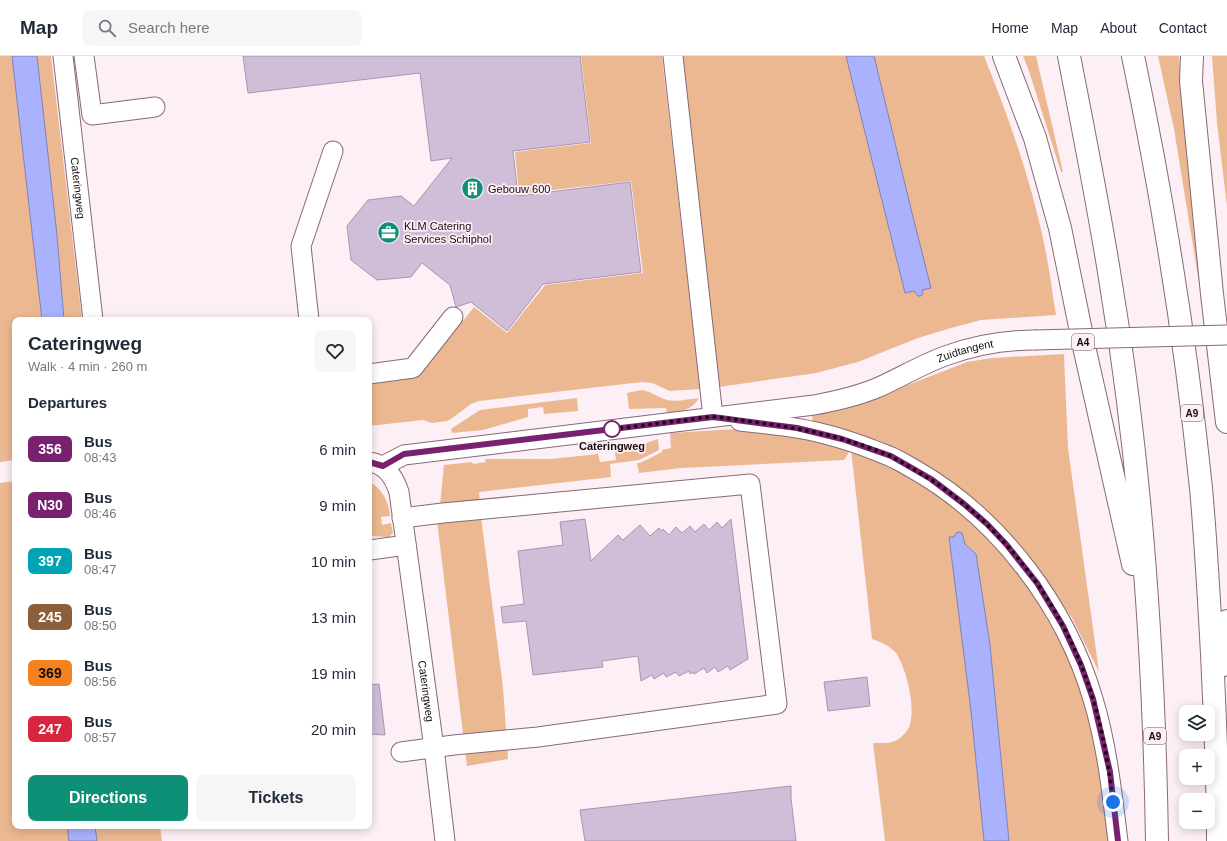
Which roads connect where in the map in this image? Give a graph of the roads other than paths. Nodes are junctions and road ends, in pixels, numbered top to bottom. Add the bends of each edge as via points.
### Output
1 (63, 56) edge
2 (84, 56) edge
3 (673, 56) edge
4 (1004, 56) edge
5 (1069, 56) edge
6 (1133, 56) edge
7 (1192, 56) edge
8 (155, 106) dead end
9 (333, 151) dead end
10 (93, 317) edge
11 (309, 317) edge
12 (454, 317) dead end
13 (1227, 335) edge
14 (372, 374) edge
15 (713, 417) junction
16 (1227, 422) edge
17 (376, 464) edge
18 (402, 518) junction
19 (406, 545) junction
20 (372, 550) edge
21 (1227, 621) edge
22 (1148, 632) junction
23 (434, 748) junction
24 (401, 752) dead end
25 (1218, 774) junction
26 (445, 841) edge
27 (1118, 841) edge
28 (1157, 841) edge
29 (1218, 841) edge

1 - 10 street, Cateringweg
2 - 8 street via 92,115
3 - 15 street
4 - 22 highway, A4 via 1035,138 1060,228
5 - 22 highway, A9 via 1114,306 1130,420 1141,524
6 - 25 highway, A9 via 1170,255 1201,489
7 - 16 highway via 1191,81
9 - 11 street via 300,246
12 - 14 street via 413,368
13 - 15 street, Zuidtangent, bridge via 1013,340 944,356 878,387 836,401
15 - 17 street via 404,454
15 - 27 street via 797,428 848,441 891,456 931,479 987,524 1037,583 1063,626 1081,665 1093,699 1108,765
17 - 18 street, Cateringweg via 387,469 396,482 400,492
18 - 19 street, Cateringweg
18 - 23 street via 750,484 777,704 538,737
19 - 20 street
19 - 23 street, Cateringweg
21 - 25 highway, A9
22 - 28 highway, A9 via 1156,750
23 - 24 street
23 - 26 street, Cateringweg
25 - 29 highway, A9

